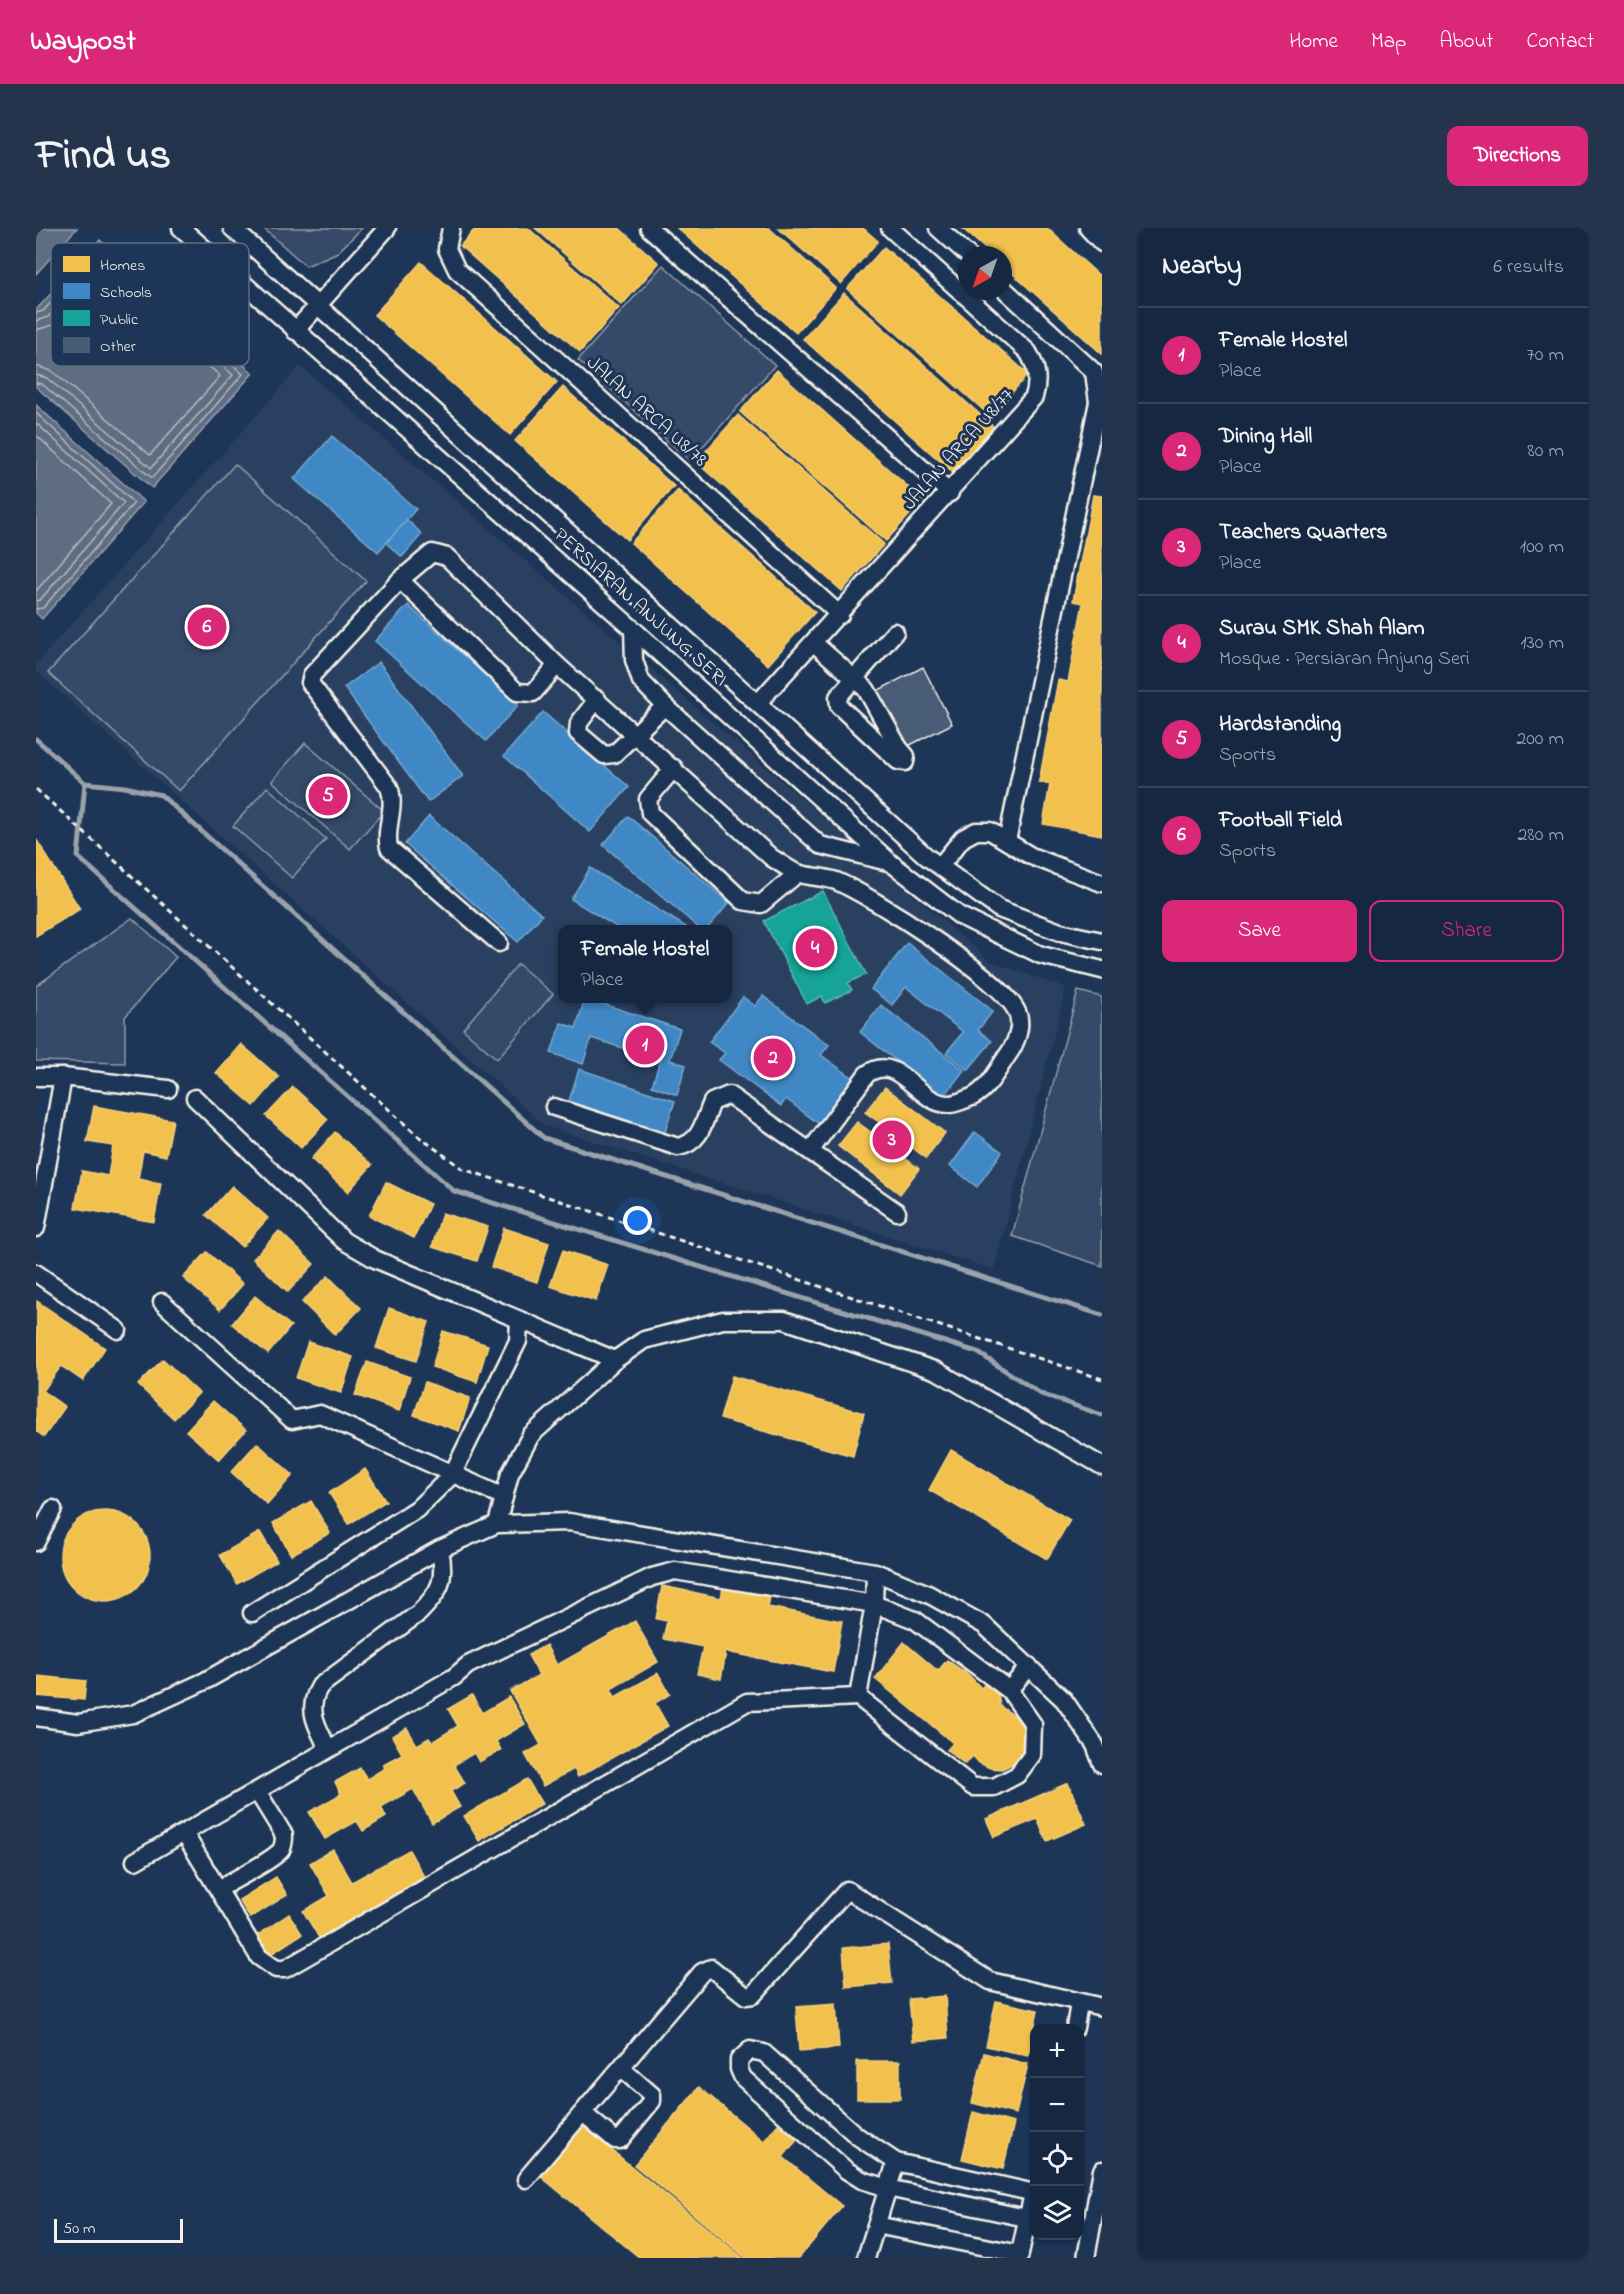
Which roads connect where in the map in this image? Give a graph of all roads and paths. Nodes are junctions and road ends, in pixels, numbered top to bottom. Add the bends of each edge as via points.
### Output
1 (181, 228) edge
2 (232, 228) edge
3 (387, 228) edge
4 (451, 228) edge
5 (649, 228) edge
6 (890, 228) edge
7 (938, 228) edge
8 (1089, 228) edge
9 (198, 243) edge
10 (249, 243) edge
11 (249, 243) edge
12 (1102, 243) edge
13 (958, 246) edge
14 (249, 289) edge
15 (1012, 296) edge
16 (318, 305) junction
17 (295, 331) junction
18 (1100, 402) edge
19 (950, 493) junction
20 (400, 580) junction
21 (840, 615) junction
22 (633, 629) junction
23 (895, 632) dead end
24 (814, 643) junction
25 (557, 665) junction
26 (854, 678) junction
27 (597, 699) junction
28 (759, 703) junction
29 (665, 706) junction
30 (636, 735) junction
31 (674, 768) junction
32 (36, 789) edge
33 (1007, 841) junction
34 (891, 863) junction
35 (940, 866) junction
36 (798, 873) junction
37 (1102, 883) edge
38 (1102, 941) edge
39 (499, 943) dead end
40 (1102, 970) edge
41 (36, 1077) edge
42 (63, 1077) junction
43 (168, 1089) dead end
44 (195, 1098) dead end
45 (554, 1107) dead end
46 (811, 1150) junction
47 (897, 1212) dead end
48 (36, 1228) edge
49 (36, 1274) edge
50 (162, 1302) dead end
51 (519, 1320) junction
52 (118, 1330) dead end
53 (615, 1360) junction
54 (1102, 1379) edge
55 (1102, 1466) edge
56 (452, 1475) junction
57 (504, 1497) junction
58 (53, 1509) dead end
59 (497, 1524) junction
60 (36, 1542) edge
61 (440, 1549) junction
62 (875, 1572) junction
63 (874, 1604) junction
64 (252, 1613) dead end
65 (1029, 1666) junction
66 (1009, 1690) junction
67 (858, 1697) junction
68 (36, 1717) edge
69 (328, 1749) junction
70 (1102, 1764) edge
71 (257, 1791) junction
72 (184, 1833) junction
73 (135, 1861) dead end
74 (219, 1889) junction
75 (1079, 2004) junction
76 (1102, 2007) edge
77 (1076, 2024) edge
78 (621, 2068) junction
79 (583, 2112) junction
80 (896, 2162) junction
81 (1102, 2170) edge
82 (526, 2179) dead end
83 (888, 2188) junction
84 (1030, 2192) edge
85 (1087, 2205) edge
86 (1030, 2220) edge
87 (1030, 2223) edge
88 (876, 2225) junction
89 (1085, 2229) edge
90 (1020, 2256) edge
91 (866, 2258) edge
92 (1086, 2258) edge

1 - 9 street, PERSIARAN ANJUNG SERI
2 - 10 street, PERSIARAN ANJUNG SERI
3 - 16 street
4 - 21 street, JALAN ARCA U8/78 via 447,249 457,270
5 - 19 street
6 - 19 street, JALAN ARCA U8/77 via 1029,352 1035,364 1038,384 1034,397
7 - 13 street
8 - 12 street
11 - 16 street, PERSIARAN ANJUNG SERI
14 - 17 street, PERSIARAN ANJUNG SERI
15 - 18 street via 1094,372
16 - 17 street
16 - 28 street, PERSIARAN ANJUNG SERI
17 - 22 street, PERSIARAN ANJUNG SERI
18 - 33 street
19 - 21 street, JALAN ARCA U8/77
20 - 25 street via 432,554 447,557
20 - 25 street via 518,692 533,693
20 - 39 street via 312,675 310,683 389,787 394,800 386,836 389,848
21 - 24 street, JALAN ARCA U8/77
22 - 29 street via 633,660 641,681
22 - 34 street, PERSIARAN ANJUNG SERI
23 - 26 street
24 - 26 street
24 - 28 street, JALAN ARCA U8/77
25 - 27 street
26 - 26 street via 866,689 906,756 904,762 898,761 839,706 838,698
27 - 30 street
27 - 30 street via 579,723 578,733 604,755 614,754
28 - 35 street, PERSIARAN ANJUNG SERI
29 - 30 street
29 - 34 street via 820,845
30 - 31 street
31 - 36 street via 772,858
31 - 36 street via 648,799 650,813 743,901 761,904
32 - 54 path via 418,1136 463,1169
33 - 35 street via 990,831 976,831 963,838
33 - 37 street via 1031,856
34 - 40 street, PERSIARAN ANJUNG SERI via 960,916 1041,955
35 - 38 street, PERSIARAN ANJUNG SERI via 999,909 1060,932
36 - 46 street via 835,881 890,909 998,988 1016,1010 1019,1023 1015,1046 985,1089 950,1104 935,1100 891,1068 876,1068 867,1074
41 - 42 street
42 - 43 street
42 - 48 street
44 - 51 street via 344,1241 375,1259
45 - 46 street via 678,1147 690,1145 696,1139 712,1102 729,1095
46 - 47 street
49 - 52 street
50 - 56 street via 292,1420 320,1414
51 - 53 street
51 - 56 street via 518,1341
53 - 55 street via 644,1340 723,1320 784,1320 937,1371
53 - 57 street via 531,1435 510,1474
56 - 57 street
56 - 64 street via 417,1509
57 - 59 street
58 - 60 street
59 - 61 street
59 - 62 street via 569,1522
61 - 68 street via 205,1681 133,1714 78,1723
61 - 69 street via 444,1569 434,1598 315,1693 312,1713
62 - 63 street
62 - 65 street via 928,1594 984,1625
63 - 66 street via 915,1620
63 - 67 street
63 - 69 street via 675,1571 652,1577 468,1665 454,1677
65 - 66 street
65 - 70 street via 1064,1700 1095,1745
66 - 67 street via 1033,1724 1032,1755 1017,1775 994,1787 973,1787
67 - 74 street via 747,1702 285,1969 276,1969 259,1958
69 - 71 street
71 - 72 street
71 - 74 street via 284,1835 284,1843 272,1857
72 - 73 street
72 - 74 street
75 - 76 street
75 - 77 street
75 - 78 street via 982,1977 847,1890 753,1995 746,1996 711,1968 702,1972
78 - 79 street
78 - 79 street via 652,2096 652,2101 620,2140 615,2140
79 - 82 street
80 - 83 street
80 - 83 street via 857,2136 764,2053 750,2050 739,2060 743,2078 846,2170 861,2180
80 - 84 street
81 - 85 street
83 - 86 street
83 - 88 street
85 - 89 street
87 - 90 street
88 - 90 street
88 - 91 street
89 - 92 street

